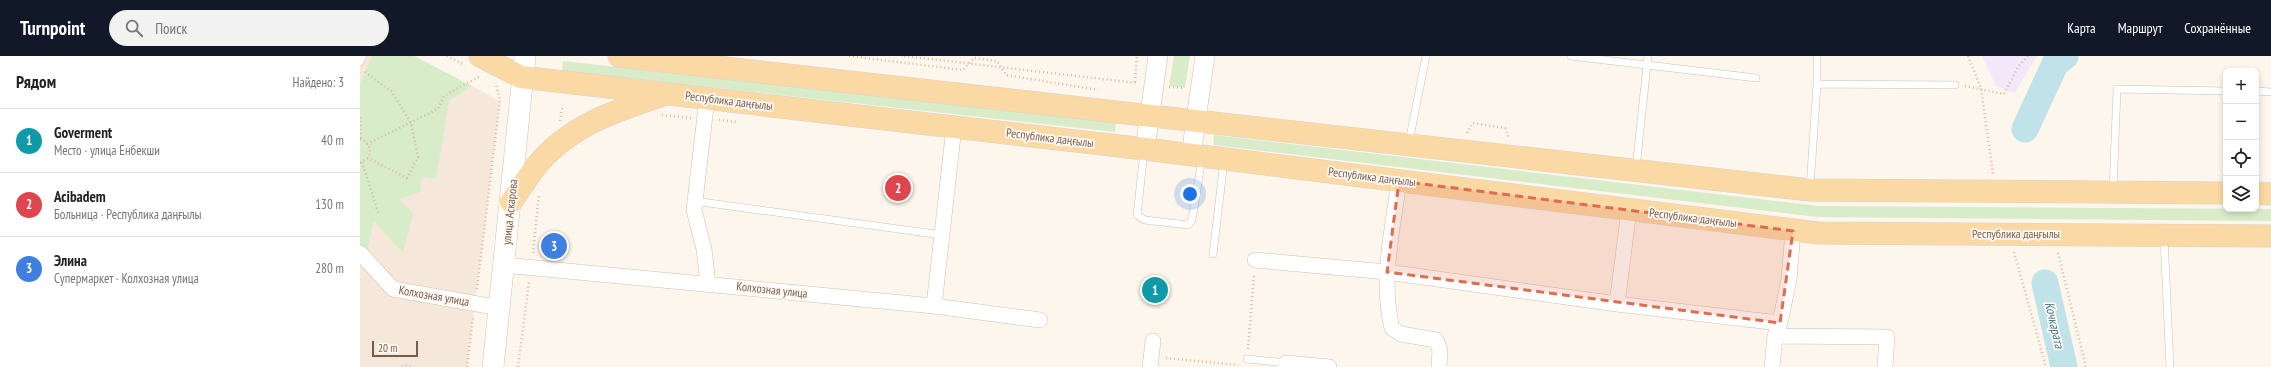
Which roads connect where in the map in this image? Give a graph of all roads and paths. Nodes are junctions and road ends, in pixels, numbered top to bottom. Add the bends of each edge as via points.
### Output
1 (363, 56) edge
2 (619, 56) edge
3 (849, 56) edge
4 (904, 56) edge
5 (1137, 56) edge
6 (1158, 56) edge
7 (1205, 56) edge
8 (1426, 56) edge
9 (1571, 56) edge
10 (1648, 56) edge
11 (1817, 56) edge
12 (1968, 56) edge
13 (2028, 56) edge
14 (360, 62) edge
15 (969, 64) junction
16 (482, 65) edge
17 (1647, 65) junction
18 (523, 66) edge
19 (1001, 67) junction
20 (360, 68) edge
21 (1756, 78) dead end
22 (495, 81) dead end
23 (1135, 82) junction
24 (1142, 84) dead end
25 (1817, 84) junction
26 (1954, 85) joint
27 (1169, 86) dead end
28 (1185, 88) dead end
29 (1981, 88) junction
30 (1106, 91) dead end
31 (2223, 91) edge
32 (2259, 91) edge
33 (2271, 92) edge
34 (666, 94) junction
35 (707, 98) junction
36 (563, 105) dead end
37 (1150, 116) junction
38 (360, 117) edge
39 (1196, 121) junction
40 (411, 123) junction
41 (560, 123) dead end
42 (954, 127) junction
43 (1460, 133) dead end
44 (360, 140) edge
45 (1511, 141) dead end
46 (368, 144) junction
47 (1408, 144) junction
48 (1145, 149) junction
49 (1196, 155) junction
50 (368, 158) junction
51 (1224, 159) junction
52 (361, 163) edge
53 (1636, 170) junction
54 (1993, 179) dead end
55 (1399, 181) junction
56 (540, 189) dead end
57 (1810, 190) junction
58 (2113, 193) junction
59 (2223, 193) edge
60 (2259, 194) edge
61 (2271, 194) edge
62 (694, 201) junction
63 (511, 202) junction
64 (1629, 210) junction
65 (379, 215) dead end
66 (1794, 231) junction
67 (942, 235) junction
68 (2164, 235) junction
69 (2271, 236) edge
70 (2014, 250) dead end
71 (2057, 250) dead end
72 (360, 253) edge
73 (1213, 254) dead end
74 (1255, 260) joint
75 (504, 265) junction
76 (531, 268) junction
77 (1387, 272) junction
78 (708, 284) junction
79 (475, 304) junction
80 (1617, 304) junction
81 (934, 306) junction
82 (500, 308) junction
83 (1040, 320) dead end
84 (1777, 330) junction
85 (1153, 341) dead end
86 (1247, 359) junction
87 (1151, 362) edge
88 (1286, 365) edge
89 (402, 367) edge
90 (413, 367) edge
91 (467, 367) edge
92 (493, 367) edge
93 (518, 367) edge
94 (1329, 367) edge
95 (1439, 367) edge
96 (1772, 367) edge
97 (1886, 367) edge
98 (2046, 367) edge
99 (2086, 367) edge
100 (2170, 367) edge

1 - 14 lane
2 - 37 main road
3 - 15 path via 963,70
4 - 15 path
5 - 23 path
6 - 37 street
7 - 39 street
8 - 47 lane
9 - 17 lane
10 - 17 lane
11 - 25 lane
12 - 29 path
13 - 29 path via 2018,67 2004,94
15 - 19 path
15 - 19 path via 974,58 997,61
16 - 18 main road, Республика даңғылы
16 - 40 path via 444,96 438,109
17 - 21 lane
17 - 53 lane
18 - 34 main road, Республика даңғылы
18 - 63 main road, улица Аскарова
19 - 23 path
19 - 30 path via 1006,75
20 - 40 path via 391,91
22 - 79 path via 500,101
23 - 24 path
25 - 26 lane
25 - 57 lane
26 - 29 path
27 - 28 path
29 - 54 path
31 - 58 lane via 2117,90
32 - 33 lane
34 - 35 main road, Республика даңғылы
34 - 63 main road via 593,121 560,142 538,164
35 - 42 main road, Республика даңғылы
35 - 62 street
36 - 41 path
37 - 39 main road
37 - 48 street
38 - 44 path
39 - 47 main road
39 - 49 street
40 - 46 path
40 - 50 path via 418,157 407,178
42 - 48 main road, Республика даңғылы
42 - 67 street
43 - 45 path via 1467,134 1474,123 1505,128
44 - 46 path
46 - 50 path
47 - 53 main road
48 - 49 main road, Республика даңғылы
48 - 49 lane via 1137,215 1145,220 1188,225 1192,220
49 - 51 main road, Республика даңғылы
50 - 52 path
51 - 55 main road, Республика даңғылы
51 - 73 lane
52 - 65 path
53 - 57 main road
55 - 64 main road, Республика даңғылы
55 - 77 street
56 - 76 path
57 - 58 main road
58 - 59 main road
60 - 61 main road
62 - 67 lane
62 - 78 street
63 - 75 main road, улица Аскарова
64 - 66 main road, Республика даңғылы
64 - 80 street
66 - 68 main road, Республика даңғылы via 1830,234
66 - 84 street via 1789,279
67 - 81 street
68 - 69 main road, Республика даңғылы
68 - 100 lane
70 - 98 path
71 - 99 path
72 - 79 street, Колхозная улица via 393,289
74 - 77 street
74 - 86 path
75 - 76 street, Колхозная улица
75 - 82 main road, улица Аскарова
76 - 78 street, Колхозная улица
76 - 93 path
77 - 80 street
77 - 95 street via 1389,317 1392,328 1401,334 1436,340 1440,350
78 - 81 street, Колхозная улица
79 - 82 street, Колхозная улица
79 - 91 path
80 - 84 street
81 - 83 street, Колхозная улица
82 - 92 main road, улица Аскарова
84 - 96 street
84 - 97 street via 1887,337
85 - 87 street
86 - 87 path via 1239,365
86 - 88 lane
88 - 94 street
89 - 90 path

